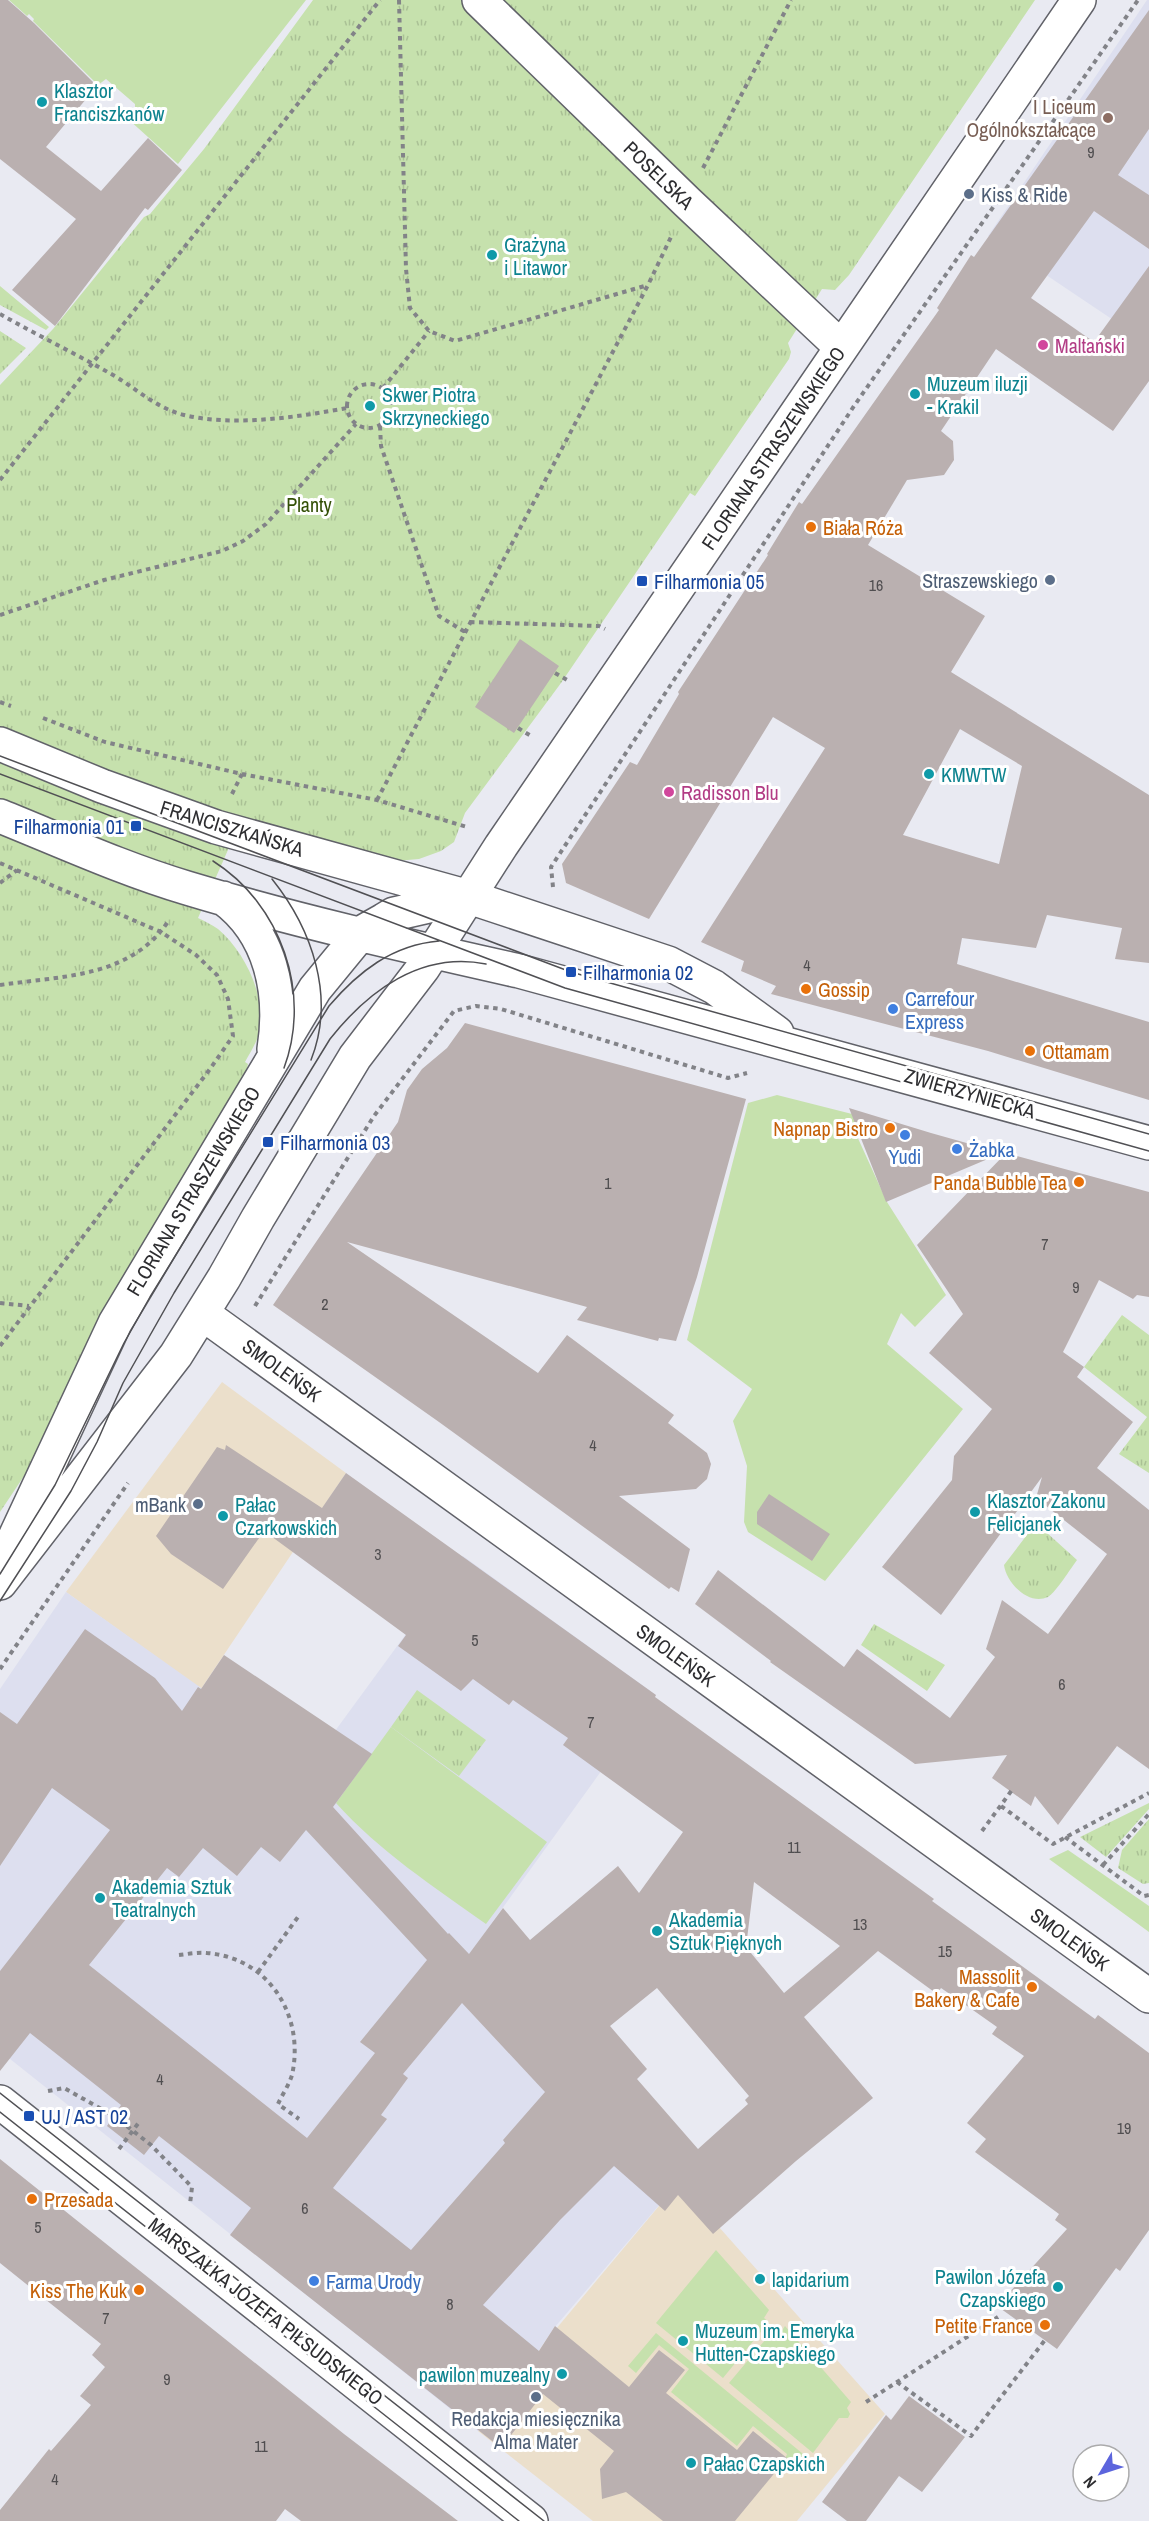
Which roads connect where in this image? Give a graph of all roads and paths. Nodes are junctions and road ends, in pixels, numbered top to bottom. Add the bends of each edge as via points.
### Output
1 (381, 0) edge
2 (399, 0) edge
3 (479, 0) edge
4 (791, 0) edge
5 (1079, 0) edge
6 (1138, 0) edge
7 (687, 202) junction
8 (648, 285) junction
9 (0, 315) edge
10 (429, 331) junction
11 (842, 347) junction
12 (92, 365) junction
13 (382, 388) junction
14 (347, 408) junction
15 (356, 424) junction
16 (380, 426) junction
17 (0, 480) edge
18 (0, 615) edge
19 (470, 622) junction
20 (605, 629) dead end
21 (465, 632) junction
22 (555, 673) dead end
23 (568, 681) dead end
24 (0, 702) edge
25 (21, 710) dead end
26 (42, 718) dead end
27 (518, 728) dead end
28 (531, 736) dead end
29 (0, 744) edge
30 (377, 800) junction
31 (0, 816) edge
32 (466, 828) dead end
33 (0, 863) edge
34 (17, 870) junction
35 (0, 883) edge
36 (554, 892) dead end
37 (469, 897) junction
38 (223, 898) junction
39 (161, 932) junction
40 (362, 933) junction
41 (433, 952) junction
42 (0, 985) edge
43 (501, 1009) dead end
44 (790, 1043) junction
45 (272, 1057) junction
46 (1149, 1143) edge
47 (0, 1303) edge
48 (29, 1306) junction
49 (203, 1314) junction
50 (250, 1315) dead end
51 (0, 1346) edge
52 (131, 1478) dead end
53 (0, 1568) edge
54 (0, 1583) edge
55 (0, 1669) edge
56 (1012, 1790) dead end
57 (1149, 1793) edge
58 (1001, 1806) junction
59 (1149, 1814) edge
60 (978, 1836) dead end
61 (1065, 1837) junction
62 (1103, 1865) junction
63 (1149, 1895) edge
64 (298, 1917) dead end
65 (179, 1955) dead end
66 (258, 1972) junction
67 (1149, 1996) edge
68 (44, 2092) dead end
69 (0, 2102) edge
70 (299, 2119) dead end
71 (140, 2121) dead end
72 (133, 2131) junction
73 (118, 2150) dead end
74 (190, 2206) dead end
75 (998, 2317) dead end
76 (1045, 2340) dead end
77 (897, 2382) junction
78 (866, 2402) dead end
79 (521, 2518) edge

1 - 12 path
2 - 10 path via 406,269 410,308
3 - 7 street, POSELSKA
4 - 7 path
5 - 11 street, FLORIANA STRASZEWSKIEGO
6 - 36 path via 854,406 551,867
7 - 8 path
7 - 11 street, POSELSKA
8 - 10 path via 455,341
8 - 19 path
9 - 12 path
10 - 13 path
11 - 37 street, FLORIANA STRASZEWSKIEGO
12 - 14 path via 167,410 207,419 234,421
12 - 17 path
13 - 14 path via 369,383 362,385 350,394
13 - 16 path via 392,408
14 - 15 path
15 - 16 path
15 - 18 path via 266,524 243,541 212,554 104,580
16 - 21 path via 381,446 439,616
19 - 20 path
19 - 21 path
21 - 30 path
22 - 23 path
24 - 25 path
26 - 30 path via 105,742
27 - 28 path
29 - 37 street, FRANCISZKAŃSKA via 216,827
30 - 32 path
31 - 38 street via 140,872
33 - 34 path
34 - 35 path
34 - 39 path
37 - 40 street, FLORIANA STRASZEWSKIEGO via 394,914
37 - 41 street, FLORIANA STRASZEWSKIEGO
37 - 44 street, ZWIERZYNIECKA via 668,963 714,987
38 - 40 street
38 - 45 street via 255,931 270,963 278,1004
39 - 42 path via 139,953 109,968
39 - 48 path via 196,955 217,975 228,999 233,1036
40 - 41 street
40 - 45 street, FLORIANA STRASZEWSKIEGO via 315,989
41 - 44 street, ZWIERZYNIECKA
41 - 49 street, FLORIANA STRASZEWSKIEGO via 355,1058
43 - 50 path via 476,1006 454,1011 374,1116
44 - 46 street, ZWIERZYNIECKA
45 - 53 street, FLORIANA STRASZEWSKIEGO via 115,1323
47 - 48 path
48 - 51 path
49 - 54 street, FLORIANA STRASZEWSKIEGO via 176,1356
49 - 67 street, SMOLEŃSK
52 - 55 path
56 - 58 path
57 - 61 path
58 - 60 path
58 - 61 path via 1053,1844
59 - 62 path
61 - 62 path
62 - 63 path via 1144,1896
64 - 66 path
65 - 66 path via 207,1953 234,1959
66 - 70 path via 278,1993 291,2020 296,2049 291,2078 278,2104
68 - 72 path via 64,2088
69 - 79 street, MARSZAŁKA JÓZEFA PIŁSUDSKIEGO
71 - 72 path
72 - 73 path
72 - 74 path via 192,2187
75 - 77 path
76 - 77 path via 971,2436
77 - 78 path

